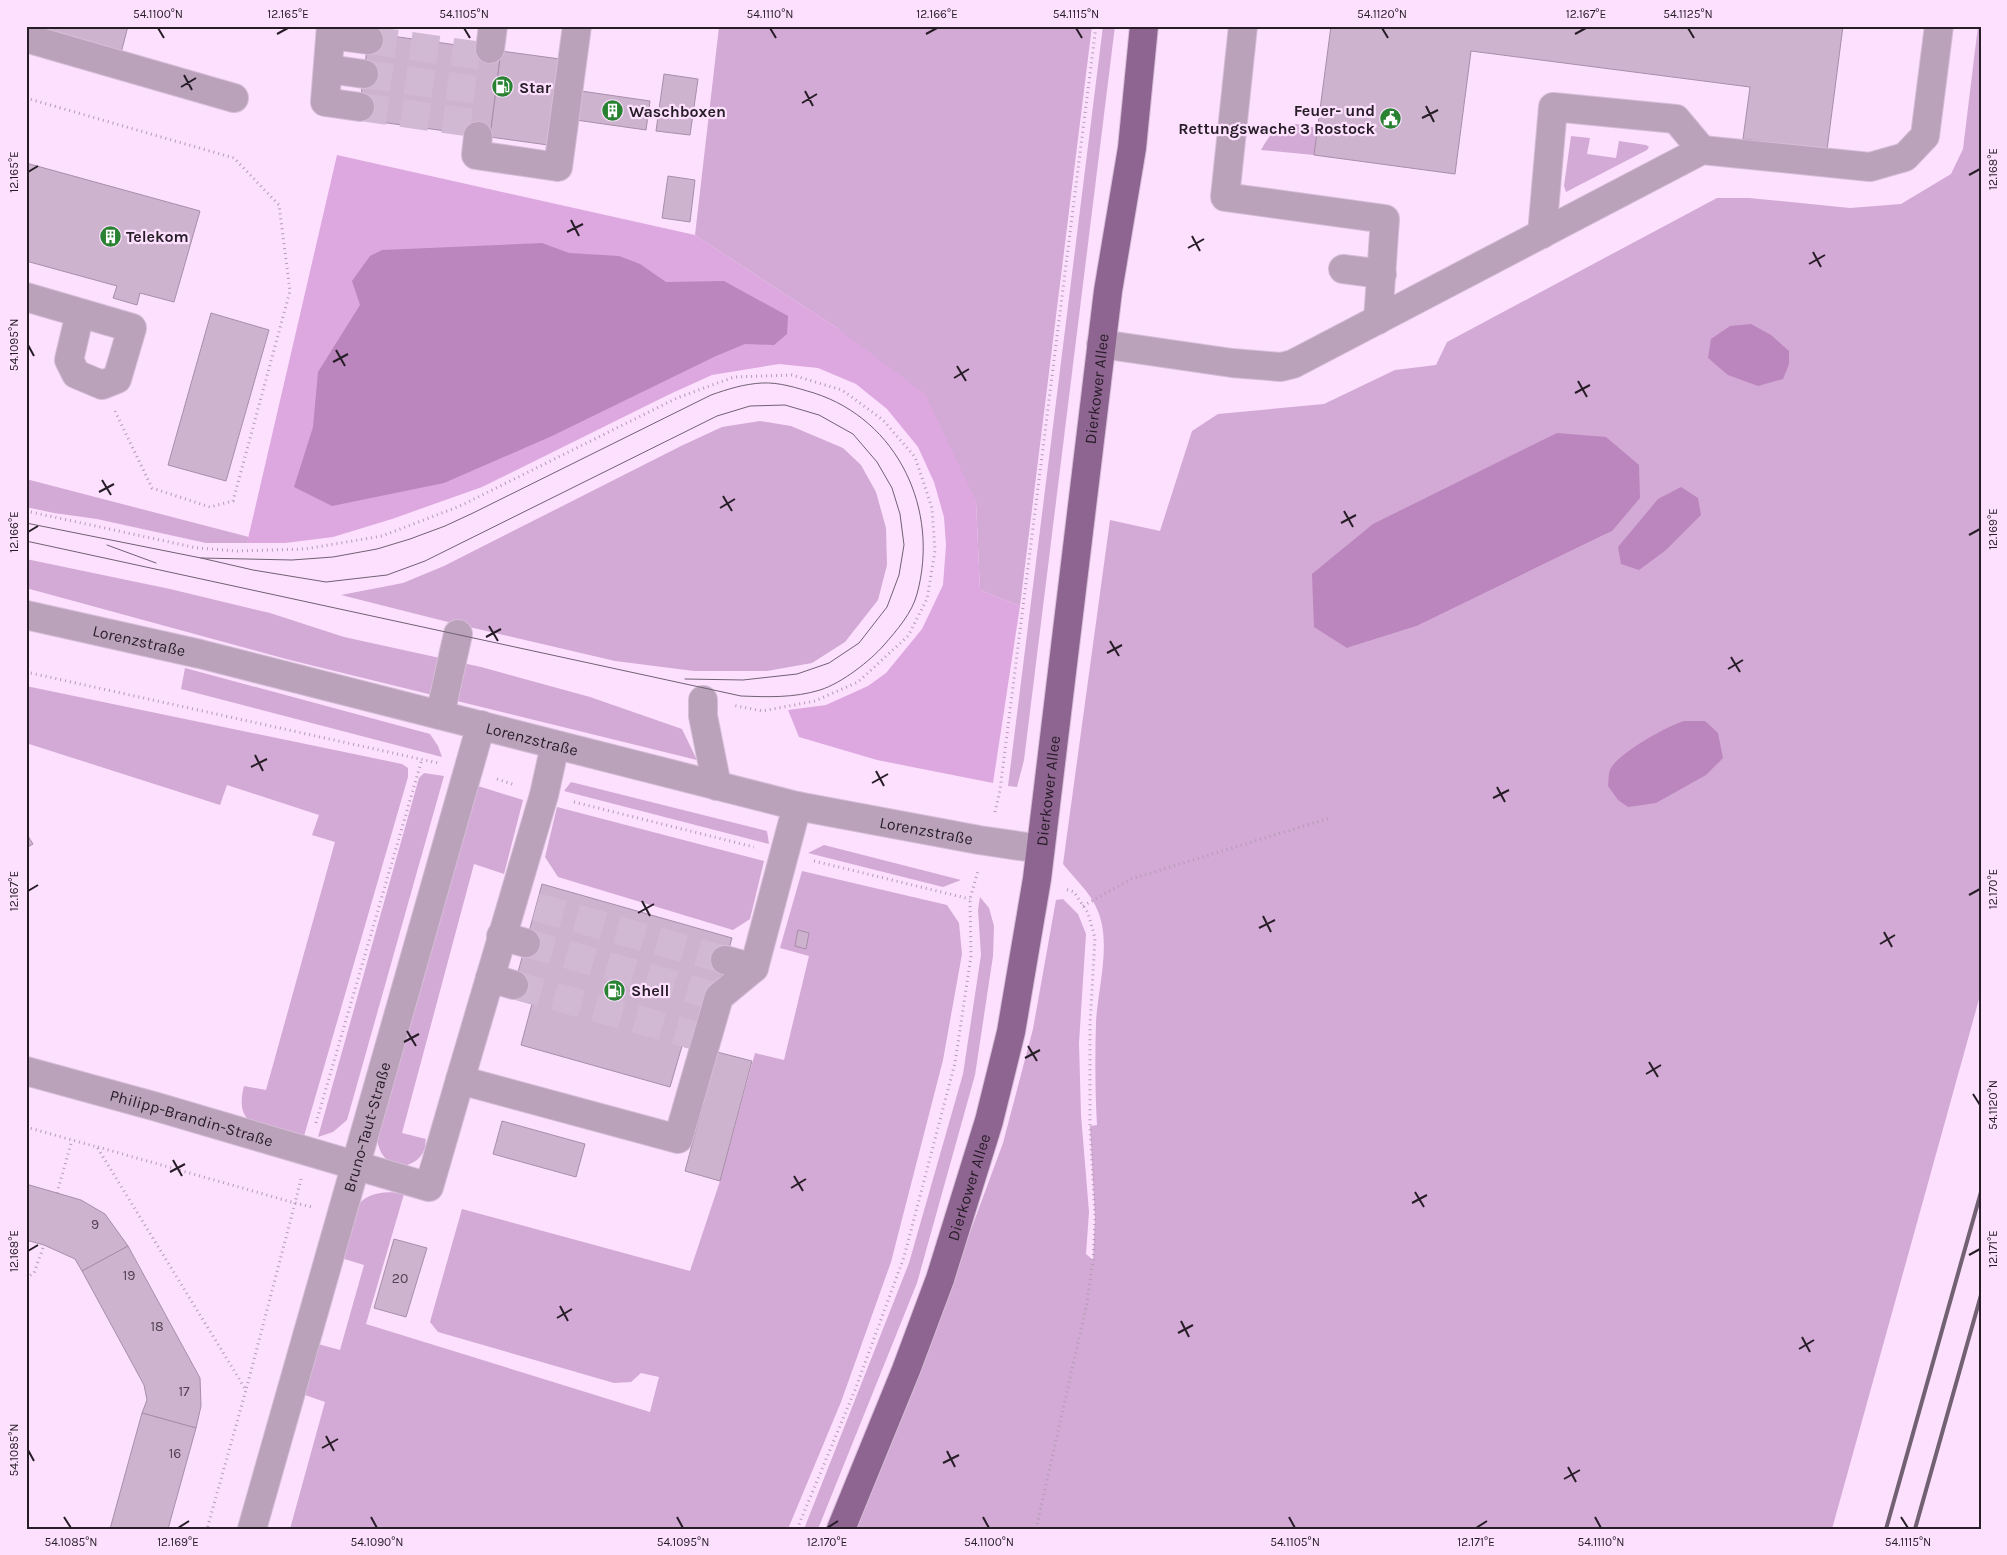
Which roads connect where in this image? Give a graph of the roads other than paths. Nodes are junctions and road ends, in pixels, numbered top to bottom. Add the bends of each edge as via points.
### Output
1 (577, 26) edge
2 (1144, 26) edge
3 (1243, 26) edge
4 (1939, 26) edge
5 (331, 31) edge
6 (26, 38) edge
7 (369, 40) tunnel mouth
8 (328, 69) junction
9 (364, 74) tunnel mouth
10 (234, 98) dead end
11 (360, 107) tunnel mouth
12 (478, 136) dead end
13 (1702, 150) junction
14 (1542, 234) junction
15 (1343, 269) dead end
16 (1382, 274) junction
17 (26, 297) edge
18 (80, 313) junction
19 (1378, 320) junction
20 (1102, 344) junction
21 (26, 616) edge
22 (458, 634) dead end
23 (703, 700) road end
24 (440, 715) junction
25 (481, 725) junction
26 (555, 745) junction
27 (717, 786) junction
28 (797, 806) junction
29 (1040, 849) junction
30 (726, 960) tunnel mouth
31 (754, 968) junction
32 (26, 1071) edge
33 (460, 1080) junction
34 (356, 1167) junction
35 (252, 1529) edge
36 (841, 1529) edge

1 - 12 street via 558,167 476,155
2 - 20 main road, Dierkower Allee via 1132,148
3 - 16 street via 1225,197 1385,219
4 - 13 street via 1925,136 1905,157 1870,167
5 - 7 street
5 - 8 street
6 - 10 street
8 - 9 street
8 - 11 street via 325,102
13 - 14 street
13 - 14 street via 1676,119 1553,107
14 - 19 street
15 - 16 street
16 - 19 street
17 - 18 street
18 - 18 street via 132,328 117,379 102,385 76,374 69,360
19 - 20 street via 1293,364 1281,367
20 - 29 main road, Dierkower Allee
21 - 24 street, Lorenzstraße via 200,654
22 - 24 street
23 - 27 street via 703,716
24 - 25 street, Lorenzstraße
25 - 26 street, Lorenzstraße
25 - 34 street, Bruno-Taut-Straße
26 - 27 street, Lorenzstraße
26 - 33 street via 524,904 502,981
27 - 28 street, Lorenzstraße
28 - 29 street, Lorenzstraße
28 - 31 street
29 - 36 main road, Dierkower Allee via 1011,1032 989,1121 940,1279
30 - 31 street
31 - 33 street via 717,997 678,1139
32 - 34 street, Philipp-Brandin-Straße
33 - 34 street, Philipp-Brandin-Straße via 429,1187
34 - 35 street, Bruno-Taut-Straße

